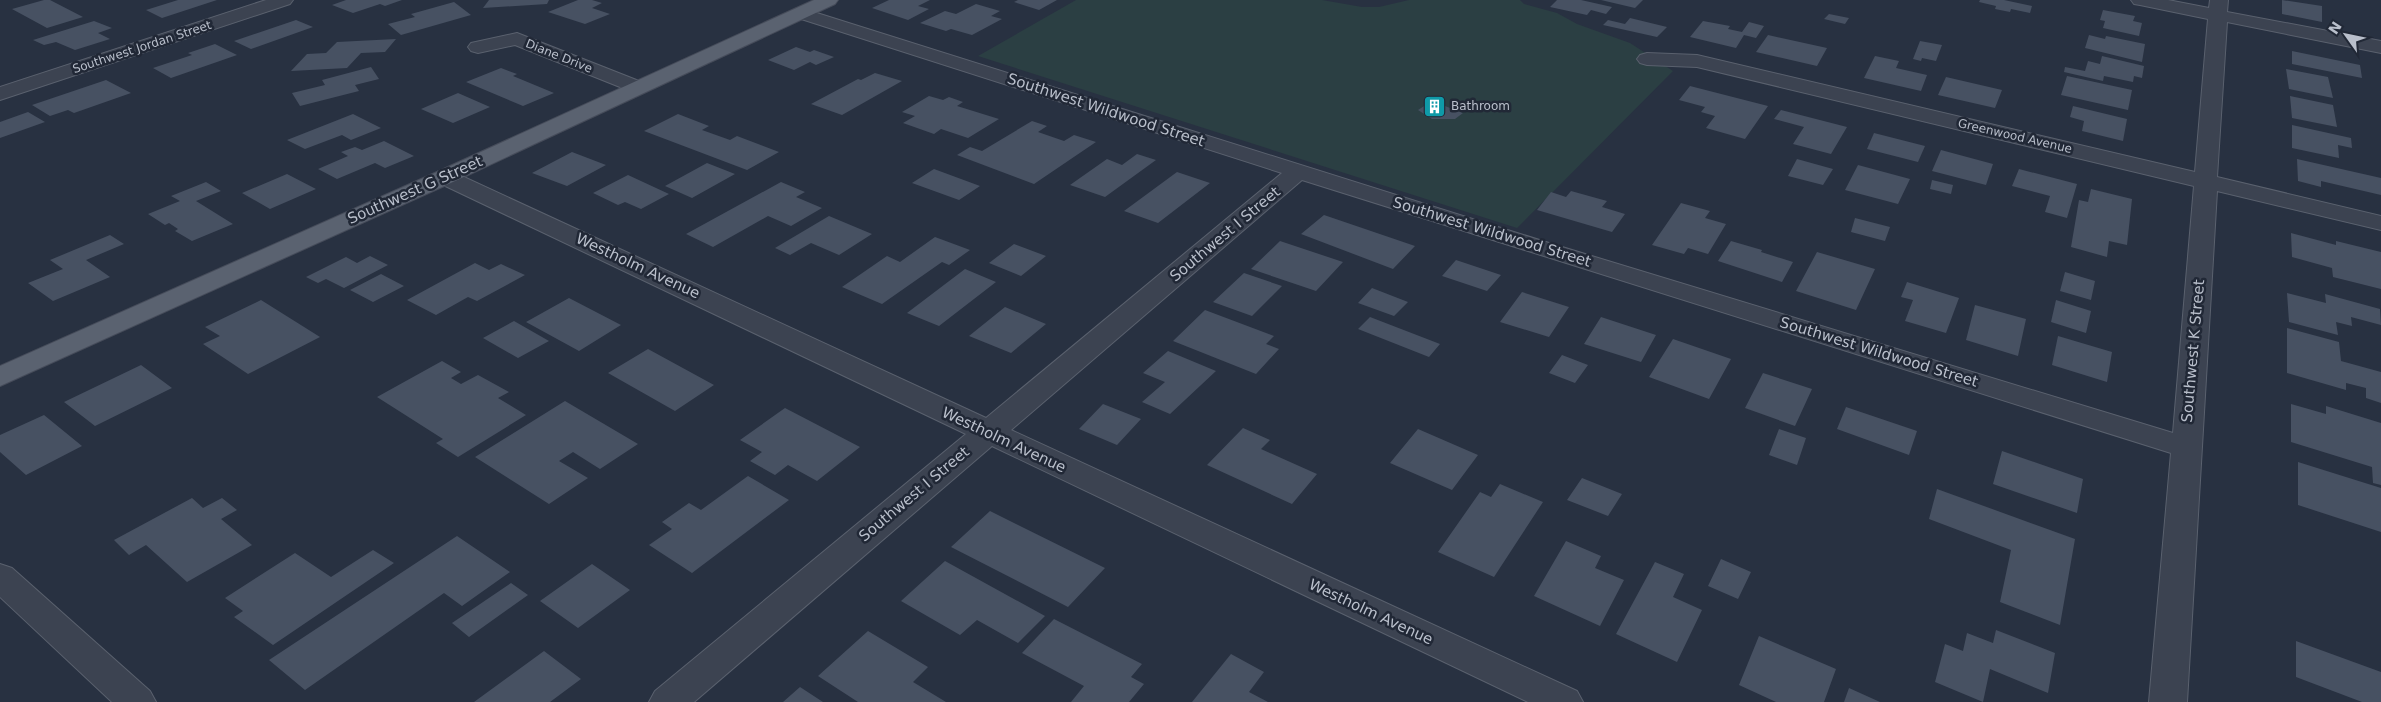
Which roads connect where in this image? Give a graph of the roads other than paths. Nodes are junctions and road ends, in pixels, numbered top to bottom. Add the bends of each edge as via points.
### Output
1 (284, 0) edge
2 (829, 0) edge
3 (2140, 0) edge
4 (2219, 8) edge
5 (801, 12) junction
6 (478, 47) dead end
7 (2381, 47) edge
8 (1647, 59) dead end
9 (6, 74) dead end
10 (25, 86) junction
11 (637, 87) junction
12 (0, 94) edge
13 (1299, 171) junction
14 (445, 177) junction
15 (2207, 182) junction
16 (2381, 223) edge
17 (0, 378) edge
18 (987, 432) junction
19 (2185, 447) junction
20 (0, 577) edge
21 (137, 702) edge
22 (668, 702) edge
23 (1564, 702) edge
24 (2168, 702) edge

1 - 10 street, Southwest Jordan Street
2 - 5 main road, Southwest G Street
3 - 4 street
4 - 7 street
4 - 15 street, Southwest K Street
5 - 11 main road, Southwest G Street
5 - 13 street, Southwest Wildwood Street
6 - 11 street, Diane Drive via 517,39
8 - 15 street, Greenwood Avenue via 1697,61
9 - 10 street
10 - 12 street, Southwest Jordan Street
11 - 14 main road, Southwest G Street
13 - 18 street, Southwest I Street
13 - 19 street, Southwest Wildwood Street
14 - 17 main road, Southwest G Street
14 - 18 street, Westholm Avenue
15 - 16 street, Greenwood Avenue
15 - 19 street, Southwest K Street
18 - 22 street, Southwest I Street
18 - 23 street, Westholm Avenue
19 - 24 street, Southwest K Street
20 - 21 street

